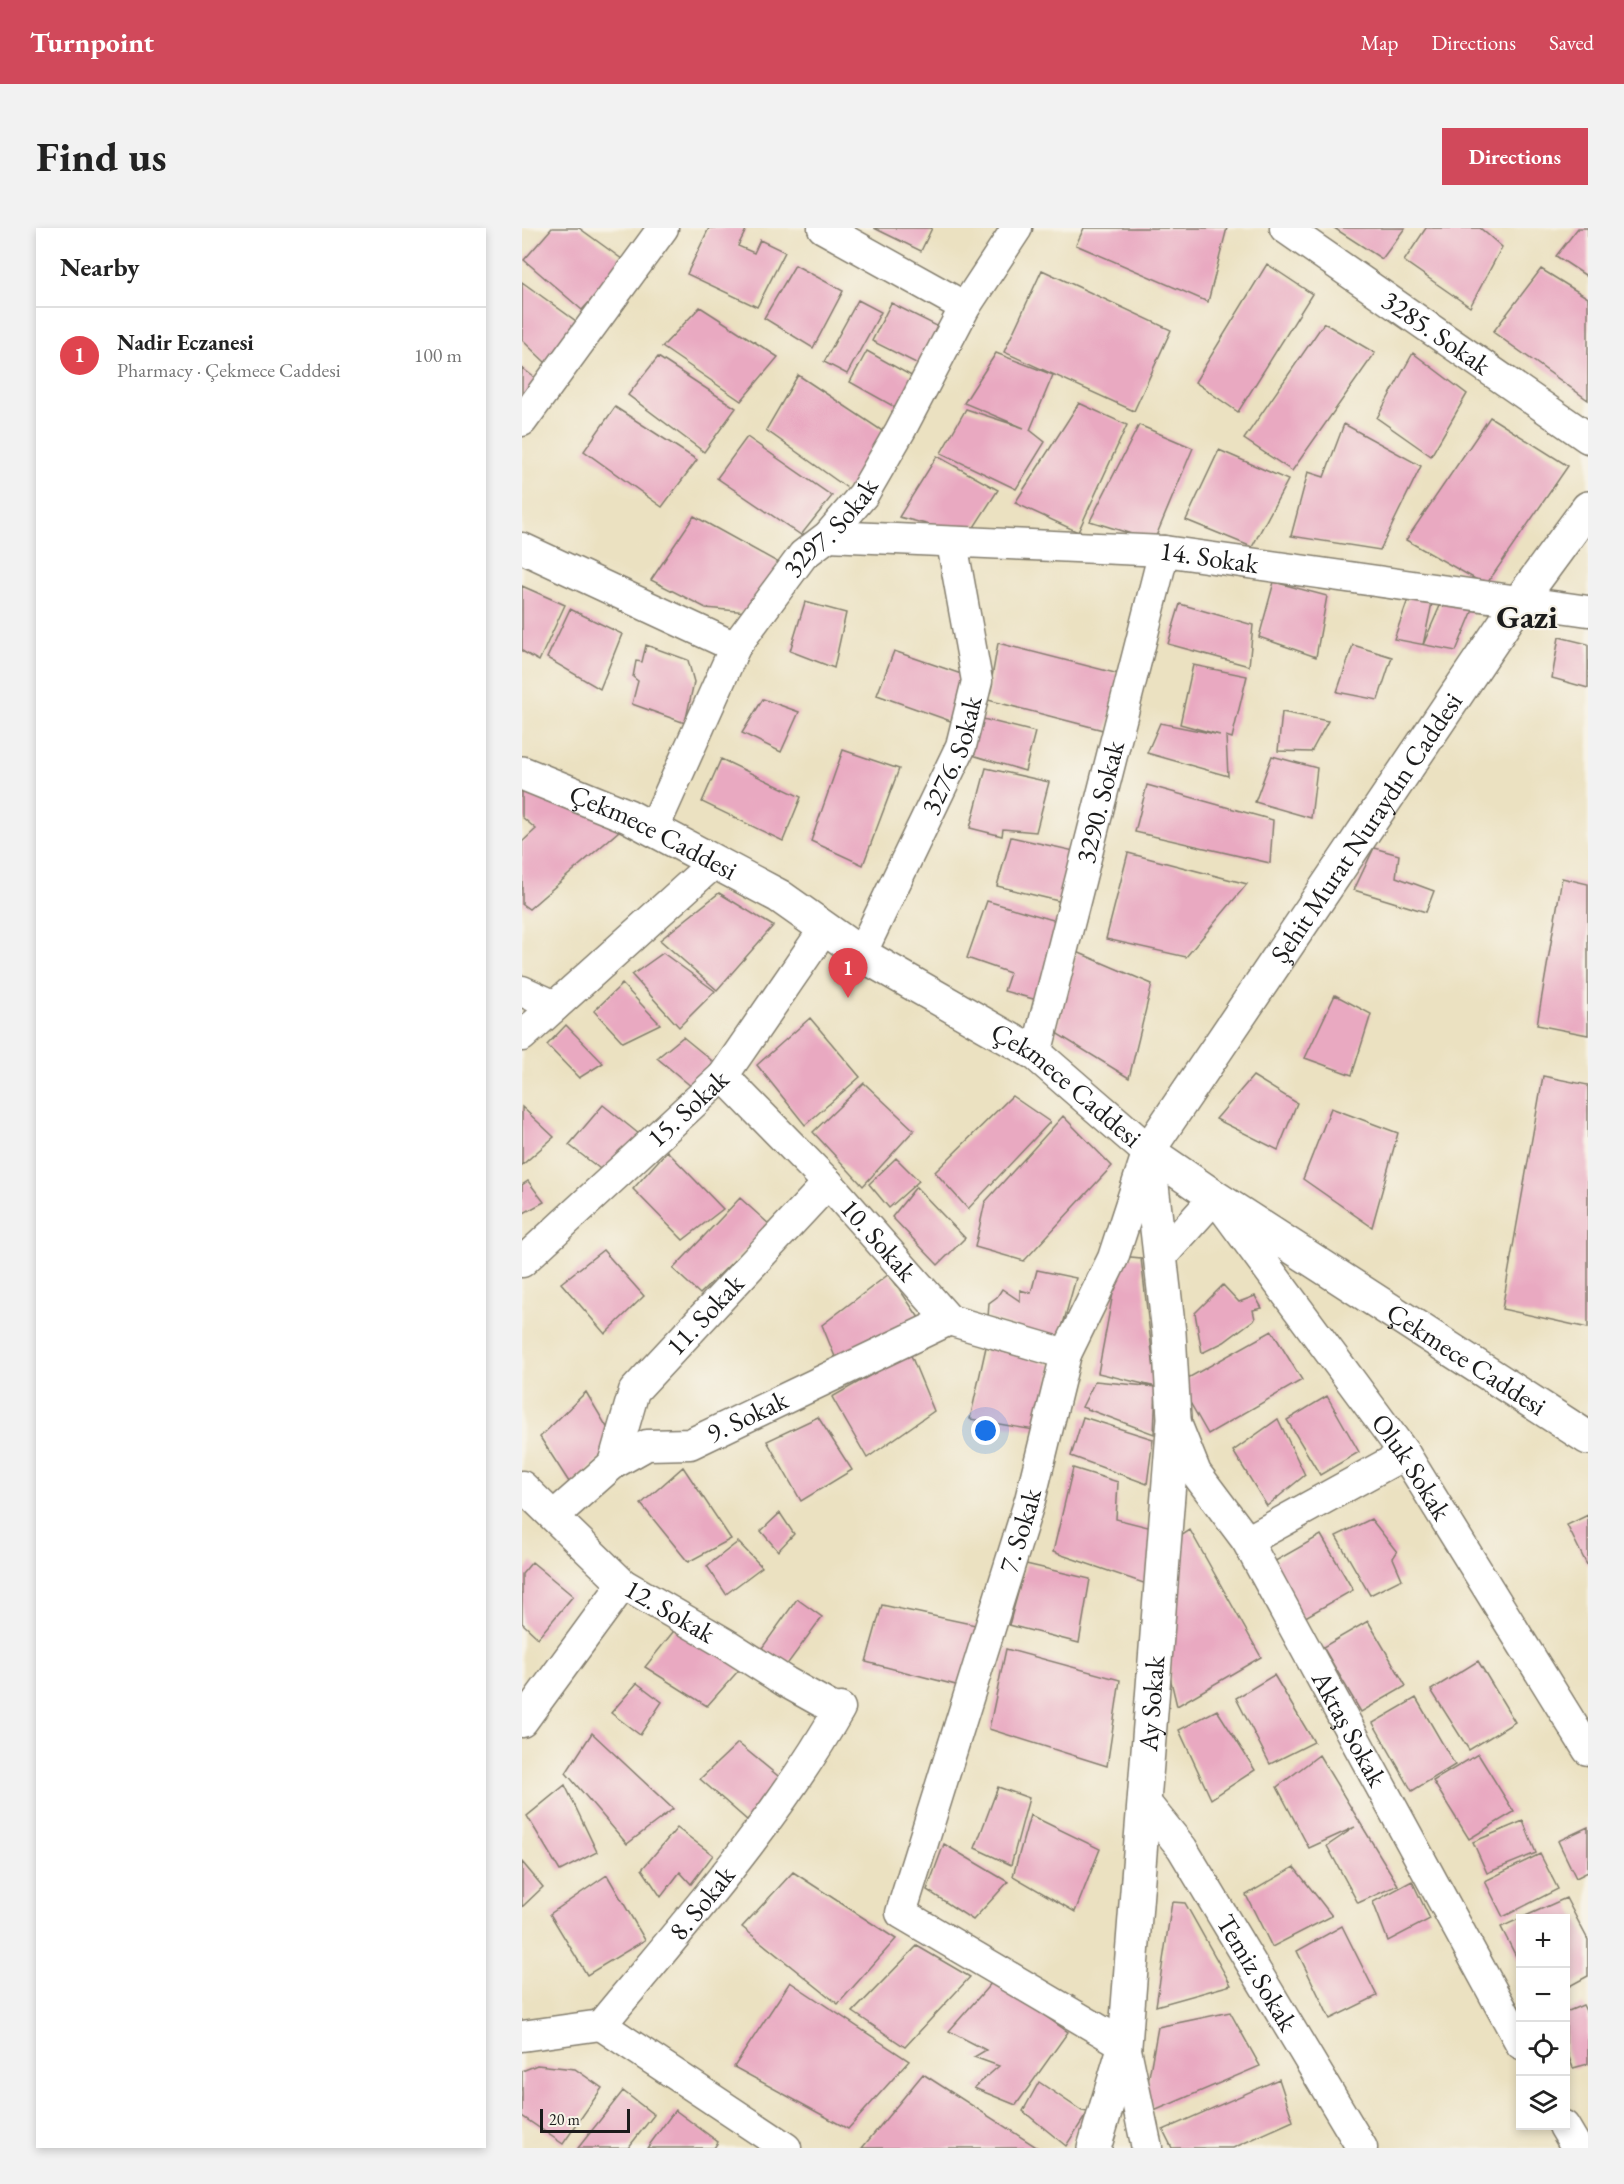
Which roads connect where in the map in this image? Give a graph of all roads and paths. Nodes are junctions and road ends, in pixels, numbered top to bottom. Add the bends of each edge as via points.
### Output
1 (663, 228) edge
2 (824, 228) edge
3 (1017, 228) edge
4 (1285, 228) edge
5 (965, 307) junction
6 (522, 421) edge
7 (1588, 438) edge
8 (1588, 508) edge
9 (828, 536) junction
10 (952, 543) junction
11 (522, 548) edge
12 (1164, 551) junction
13 (1519, 602) junction
14 (1588, 611) edge
15 (735, 647) junction
16 (522, 773) edge
17 (653, 830) junction
18 (715, 862) junction
19 (825, 928) junction
20 (861, 954) junction
21 (522, 991) edge
22 (555, 1006) junction
23 (522, 1036) edge
24 (1036, 1054) junction
25 (723, 1076) junction
26 (1148, 1151) junction
27 (828, 1183) junction
28 (1215, 1197) junction
29 (1160, 1258) junction
30 (522, 1262) edge
31 (950, 1320) junction
32 (1066, 1354) junction
33 (1174, 1418) junction
34 (1588, 1438) edge
35 (1405, 1454) junction
36 (613, 1464) junction
37 (522, 1486) edge
38 (554, 1516) junction
39 (1247, 1541) junction
40 (623, 1584) junction
41 (839, 1709) joint
42 (522, 1722) edge
43 (1588, 1750) edge
44 (1144, 1801) junction
45 (601, 2025) junction
46 (1516, 2035) edge
47 (522, 2037) edge
48 (1125, 2045) junction
49 (1566, 2130) edge
50 (786, 2148) edge
51 (1094, 2148) edge
52 (1146, 2148) edge
53 (1362, 2148) edge
54 (1577, 2148) edge

1 - 6 street
2 - 5 street
3 - 5 street, 3297. Sokak
4 - 7 street, 3285. Sokak
5 - 9 street, 3297. Sokak via 868,486
8 - 13 main road, Şehit Murat Nuraydın Caddesi
9 - 10 street, 14. Sokak
9 - 15 street, 3297. Sokak via 803,555
10 - 12 street, 14. Sokak
10 - 20 street, 3276. Sokak via 977,681 961,746
11 - 15 street
12 - 13 street, 14. Sokak
12 - 24 street, 3290. Sokak
13 - 14 street, 14. Sokak
13 - 26 main road, Şehit Murat Nuraydın Caddesi
15 - 17 street, 3297. Sokak
16 - 17 main road, Çekmece Caddesi
17 - 18 main road, Çekmece Caddesi
18 - 19 main road, Çekmece Caddesi via 779,896
18 - 22 street
19 - 20 main road, Çekmece Caddesi
19 - 25 street, 15. Sokak
20 - 24 main road, Çekmece Caddesi
21 - 22 street
22 - 23 street
24 - 26 main road, Çekmece Caddesi
25 - 27 street, 10. Sokak
25 - 30 street, 15. Sokak
26 - 28 main road, Çekmece Caddesi
26 - 29 main road, Ay Sokak
26 - 32 street, 7. Sokak via 1113,1258
27 - 31 street, 10. Sokak
27 - 36 street, 11. Sokak via 634,1391
28 - 29 street
28 - 34 main road, Çekmece Caddesi
28 - 35 street, Oluk Sokak
29 - 33 main road, Ay Sokak
31 - 32 street
31 - 36 street, 9. Sokak via 690,1444 647,1445
32 - 48 street, 7. Sokak via 1030,1500 901,1913
33 - 39 street, Aktaş Sokak via 1196,1473
33 - 44 main road, Ay Sokak
35 - 39 street
35 - 43 street, Oluk Sokak
36 - 38 street, 9. Sokak
37 - 38 street, 12. Sokak
38 - 40 street, 12. Sokak
39 - 46 street, Aktaş Sokak
40 - 41 street, 12. Sokak via 786,1682
40 - 42 street
41 - 45 street, 8. Sokak via 773,1814
44 - 48 main road, Ay Sokak
44 - 53 street, Temiz Sokak via 1182,1848
45 - 47 street
45 - 50 street
48 - 51 main road
48 - 52 street, Ay Sokak
49 - 54 street

